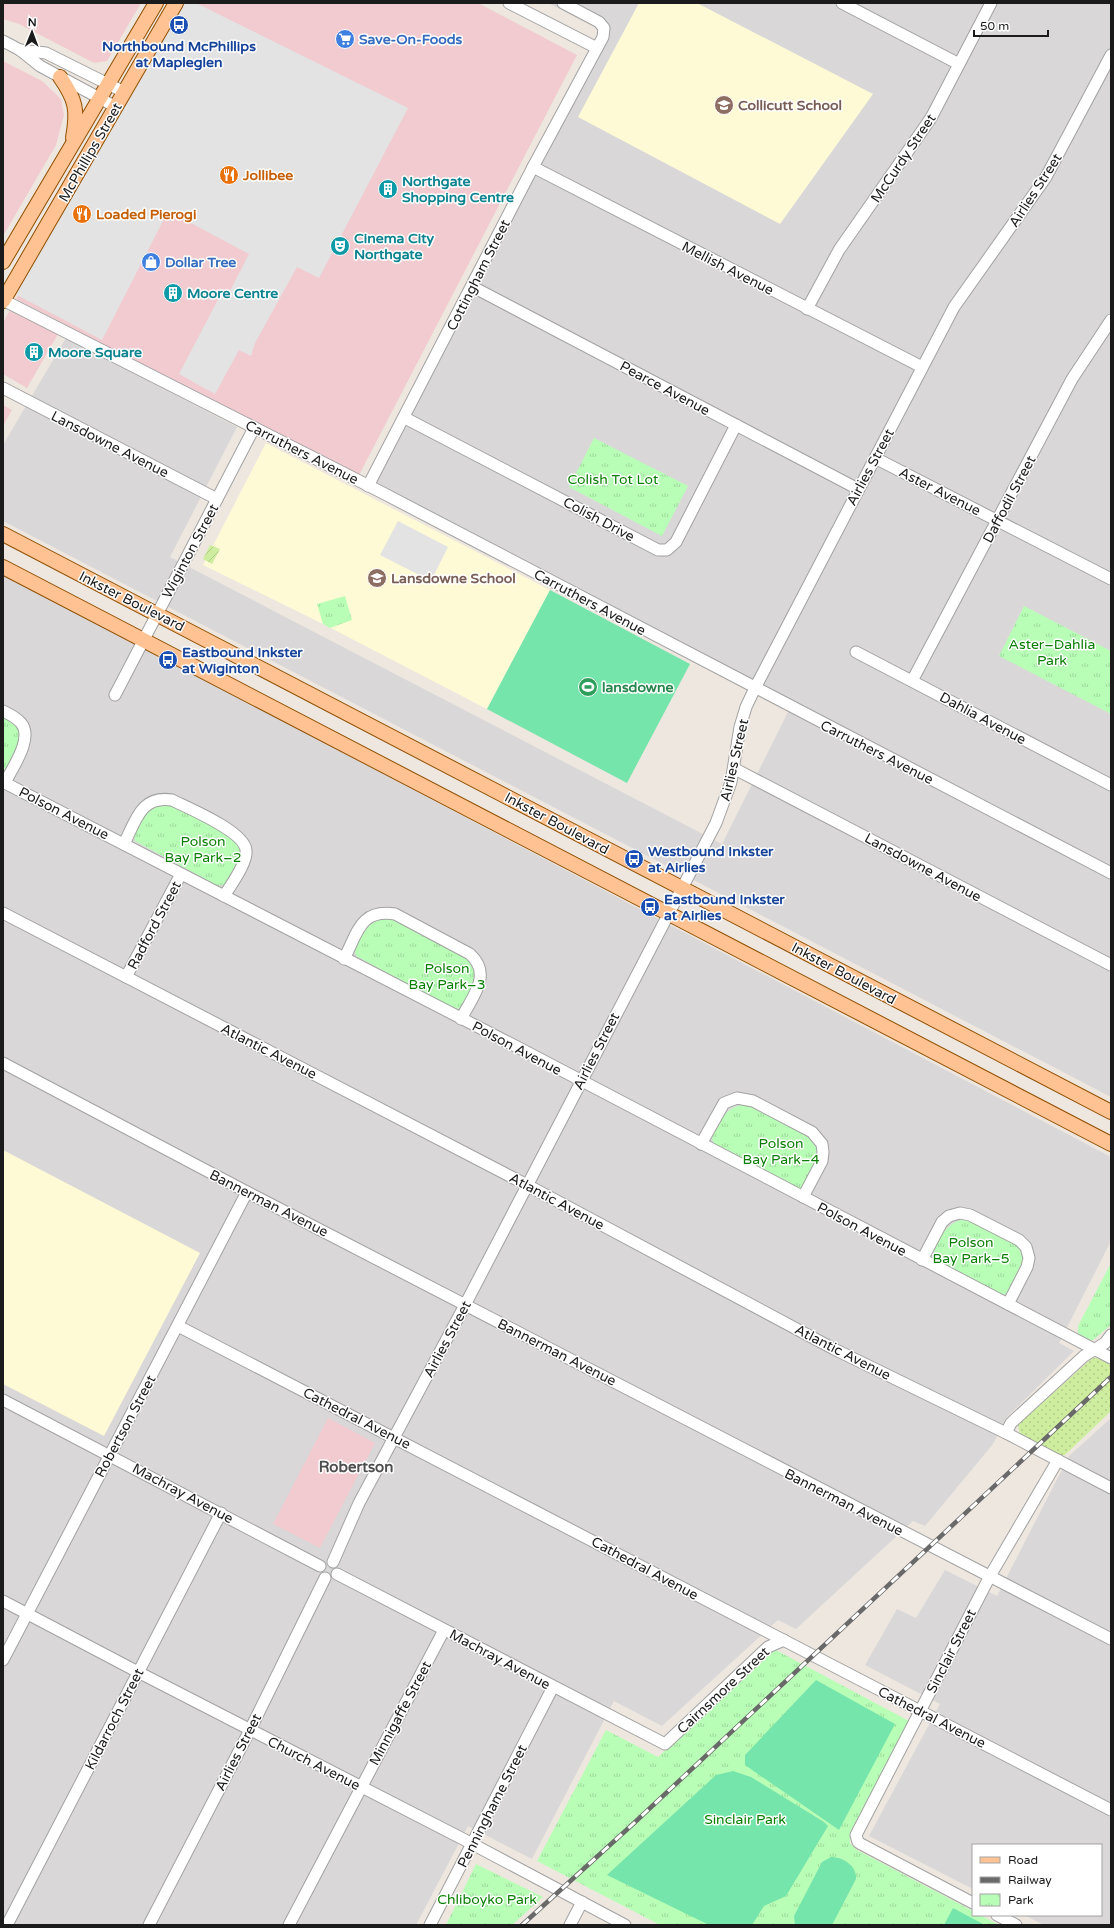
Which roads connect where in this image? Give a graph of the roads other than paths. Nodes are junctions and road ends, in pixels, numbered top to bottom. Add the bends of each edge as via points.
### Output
1 (156, 3) edge
2 (176, 3) edge
3 (509, 3) edge
4 (563, 3) edge
5 (842, 3) edge
6 (991, 3) edge
7 (3, 41) edge
8 (597, 48) junction
9 (20, 50) junction
10 (1111, 55) edge
11 (959, 64) junction
12 (60, 77) junction
13 (109, 84) junction
14 (124, 92) junction
15 (100, 98) junction
16 (116, 108) junction
17 (71, 146) junction
18 (533, 167) junction
19 (3, 262) edge
20 (472, 287) junction
21 (3, 300) edge
22 (807, 309) junction
23 (1111, 320) edge
24 (922, 368) junction
25 (3, 388) edge
26 (405, 418) junction
27 (736, 425) junction
28 (254, 428) junction
29 (875, 458) junction
30 (368, 486) junction
31 (858, 489) junction
32 (217, 499) junction
33 (998, 520) junction
34 (3, 534) edge
35 (3, 567) edge
36 (1111, 579) edge
37 (157, 614) junction
38 (143, 639) junction
39 (856, 652) dead end
40 (912, 681) junction
41 (755, 688) junction
42 (115, 695) dead end
43 (3, 711) edge
44 (734, 769) junction
45 (4, 782) edge
46 (1111, 785) edge
47 (124, 844) junction
48 (1111, 873) edge
49 (181, 874) junction
50 (681, 888) junction
51 (224, 896) junction
52 (3, 913) edge
53 (668, 915) junction
54 (344, 959) junction
55 (1111, 965) edge
56 (126, 977) junction
57 (461, 1019) junction
58 (3, 1063) edge
59 (580, 1082) junction
60 (1111, 1112) edge
61 (701, 1144) junction
62 (1111, 1144) edge
63 (527, 1185) junction
64 (247, 1192) junction
65 (803, 1197) junction
66 (922, 1260) junction
67 (1008, 1304) junction
68 (465, 1305) junction
69 (178, 1326) junction
70 (1111, 1335) edge
71 (1094, 1348) junction
72 (1111, 1358) edge
73 (3, 1400) edge
74 (1006, 1433) junction
75 (394, 1437) junction
76 (110, 1455) junction
77 (1058, 1460) junction
78 (1111, 1488) edge
79 (220, 1513) junction
80 (332, 1562) junction
81 (320, 1566) junction
82 (336, 1574) junction
83 (990, 1576) junction
84 (324, 1578) junction
85 (3, 1601) edge
86 (27, 1613) junction
87 (444, 1630) junction
88 (1111, 1639) edge
89 (784, 1640) junction
90 (3, 1660) edge
91 (138, 1672) junction
92 (553, 1687) junction
93 (920, 1711) junction
94 (250, 1730) junction
95 (664, 1744) joint
96 (361, 1787) junction
97 (1111, 1810) edge
98 (472, 1844) junction
99 (582, 1902) junction
100 (972, 1902) edge
101 (999, 1916) edge
102 (7, 1925) edge
103 (149, 1925) edge
104 (289, 1925) edge
105 (430, 1925) edge
106 (570, 1925) edge
107 (626, 1925) edge
108 (1016, 1925) edge

1 - 13 main road, McPhillips Street
2 - 14 main road, McPhillips Street
3 - 8 street
4 - 8 street, Cottingham Street via 599,22 604,28
5 - 11 street
6 - 11 street, McCurdy Street
7 - 9 street
8 - 18 street, Cottingham Street
9 - 12 street via 40,66
9 - 13 street via 46,53
10 - 24 street, Airlies Street via 1046,177 954,307
11 - 22 street, McCurdy Street via 931,118 839,250
12 - 15 street
12 - 17 main road via 71,92 75,103 76,119
13 - 14 street
13 - 15 main road, McPhillips Street
14 - 16 main road, McPhillips Street
15 - 16 street
15 - 17 main road, McPhillips Street
16 - 21 main road, McPhillips Street
17 - 19 main road, McPhillips Street
18 - 20 street, Cottingham Street
18 - 22 street, Mellish Avenue
20 - 26 street, Cottingham Street
20 - 27 street, Pearce Avenue
21 - 28 street, Carruthers Avenue
22 - 24 street, Mellish Avenue
23 - 33 street, Daffodil Street via 1072,379
24 - 29 street, Airlies Street
25 - 32 street, Lansdowne Avenue
26 - 27 street, Colish Drive via 658,550 667,550 676,542
26 - 30 street, Cottingham Street
27 - 31 street, Pearce Avenue
28 - 30 street, Carruthers Avenue
28 - 32 street, Wiginton Street
29 - 31 street, Airlies Street
29 - 33 street, Aster Avenue
30 - 41 street, Carruthers Avenue
31 - 41 street, Airlies Street
32 - 37 street, Wiginton Street
33 - 36 street, Aster Avenue
33 - 40 street, Daffodil Street
34 - 37 main road, Inkster Boulevard
35 - 38 main road, Inkster Boulevard
37 - 38 street, Wiginton Street
37 - 50 main road, Inkster Boulevard
38 - 42 street, Wiginton Street
38 - 53 main road, Inkster Boulevard
39 - 40 street, Dahlia Avenue
40 - 46 street, Dahlia Avenue
41 - 44 street, Airlies Street via 740,726
41 - 48 street, Carruthers Avenue
43 - 45 street, Polson Avenue via 22,724 25,737 24,745
44 - 50 street, Airlies Street via 716,823
44 - 55 street, Lansdowne Avenue
45 - 47 street, Polson Avenue
47 - 49 street, Polson Avenue
47 - 51 street, Polson Avenue via 144,807 150,801 160,798 172,800 234,832 243,840 246,855
49 - 51 street, Polson Avenue
49 - 56 street, Radford Street
50 - 53 street, Airlies Street
50 - 60 main road, Inkster Boulevard
51 - 54 street, Polson Avenue
52 - 56 street, Atlantic Avenue
53 - 59 street, Airlies Street
53 - 62 main road, Inkster Boulevard
54 - 57 street, Polson Avenue
54 - 57 street, Polson Avenue via 365,920 372,914 381,912 395,914 470,954 478,961 481,980
56 - 63 street, Atlantic Avenue
57 - 59 street, Polson Avenue
58 - 64 street, Bannerman Avenue
59 - 61 street, Polson Avenue
59 - 63 street, Airlies Street
61 - 65 street, Polson Avenue
61 - 65 street, Polson Avenue via 720,1108 728,1101 742,1098 759,1104 812,1132 822,1144 822,1161
63 - 68 street, Airlies Street
63 - 74 street, Atlantic Avenue via 834,1349
64 - 68 street, Bannerman Avenue
64 - 69 street, Robertson Street
65 - 66 street, Polson Avenue
66 - 67 street, Polson Avenue
66 - 67 street, Polson Avenue via 942,1222 950,1216 960,1213 970,1215 991,1225 1019,1240 1026,1247 1029,1258
67 - 71 street, Polson Avenue
68 - 75 street, Airlies Street
68 - 83 street, Bannerman Avenue
69 - 75 street, Cathedral Avenue
69 - 76 street, Robertson Street
70 - 71 street via 1105,1343
71 - 72 street, Polson Avenue
71 - 74 street via 1011,1424
73 - 76 street, Machray Avenue
74 - 77 street, Atlantic Avenue
75 - 80 street, Airlies Street via 359,1503
75 - 89 street, Cathedral Avenue
76 - 79 street, Machray Avenue
76 - 86 street, Robertson Street
77 - 78 street, Atlantic Avenue
77 - 83 street, Sinclair Street
79 - 81 street, Machray Avenue
79 - 91 street, Kildarroch Street
80 - 81 street via 326,1561
80 - 82 street via 338,1568
81 - 84 street via 319,1573
82 - 84 street via 332,1579
82 - 87 street, Machray Avenue
83 - 88 street, Bannerman Avenue
83 - 93 street, Sinclair Street
84 - 94 street, Airlies Street
85 - 86 street, Church Avenue
86 - 90 street, Robertson Street
86 - 91 street, Church Avenue
87 - 92 street, Machray Avenue
87 - 96 street, Minnigaffe Street
89 - 93 street, Cathedral Avenue
89 - 95 street, Cairnsmore Street via 768,1646
91 - 94 street, Church Avenue
91 - 102 street, Kildarroch Street
92 - 95 street, Machray Avenue
92 - 98 street, Penninghame Street
93 - 97 street, Cathedral Avenue
93 - 100 street, Sinclair Street via 857,1831 856,1838 861,1844
94 - 96 street, Church Avenue
94 - 103 street, Airlies Street
96 - 98 street, Church Avenue
96 - 104 street, Minnigaffe Street
98 - 99 street, Church Avenue
98 - 105 street, Penninghame Street
99 - 106 street
99 - 107 street, Church Avenue
101 - 108 street

